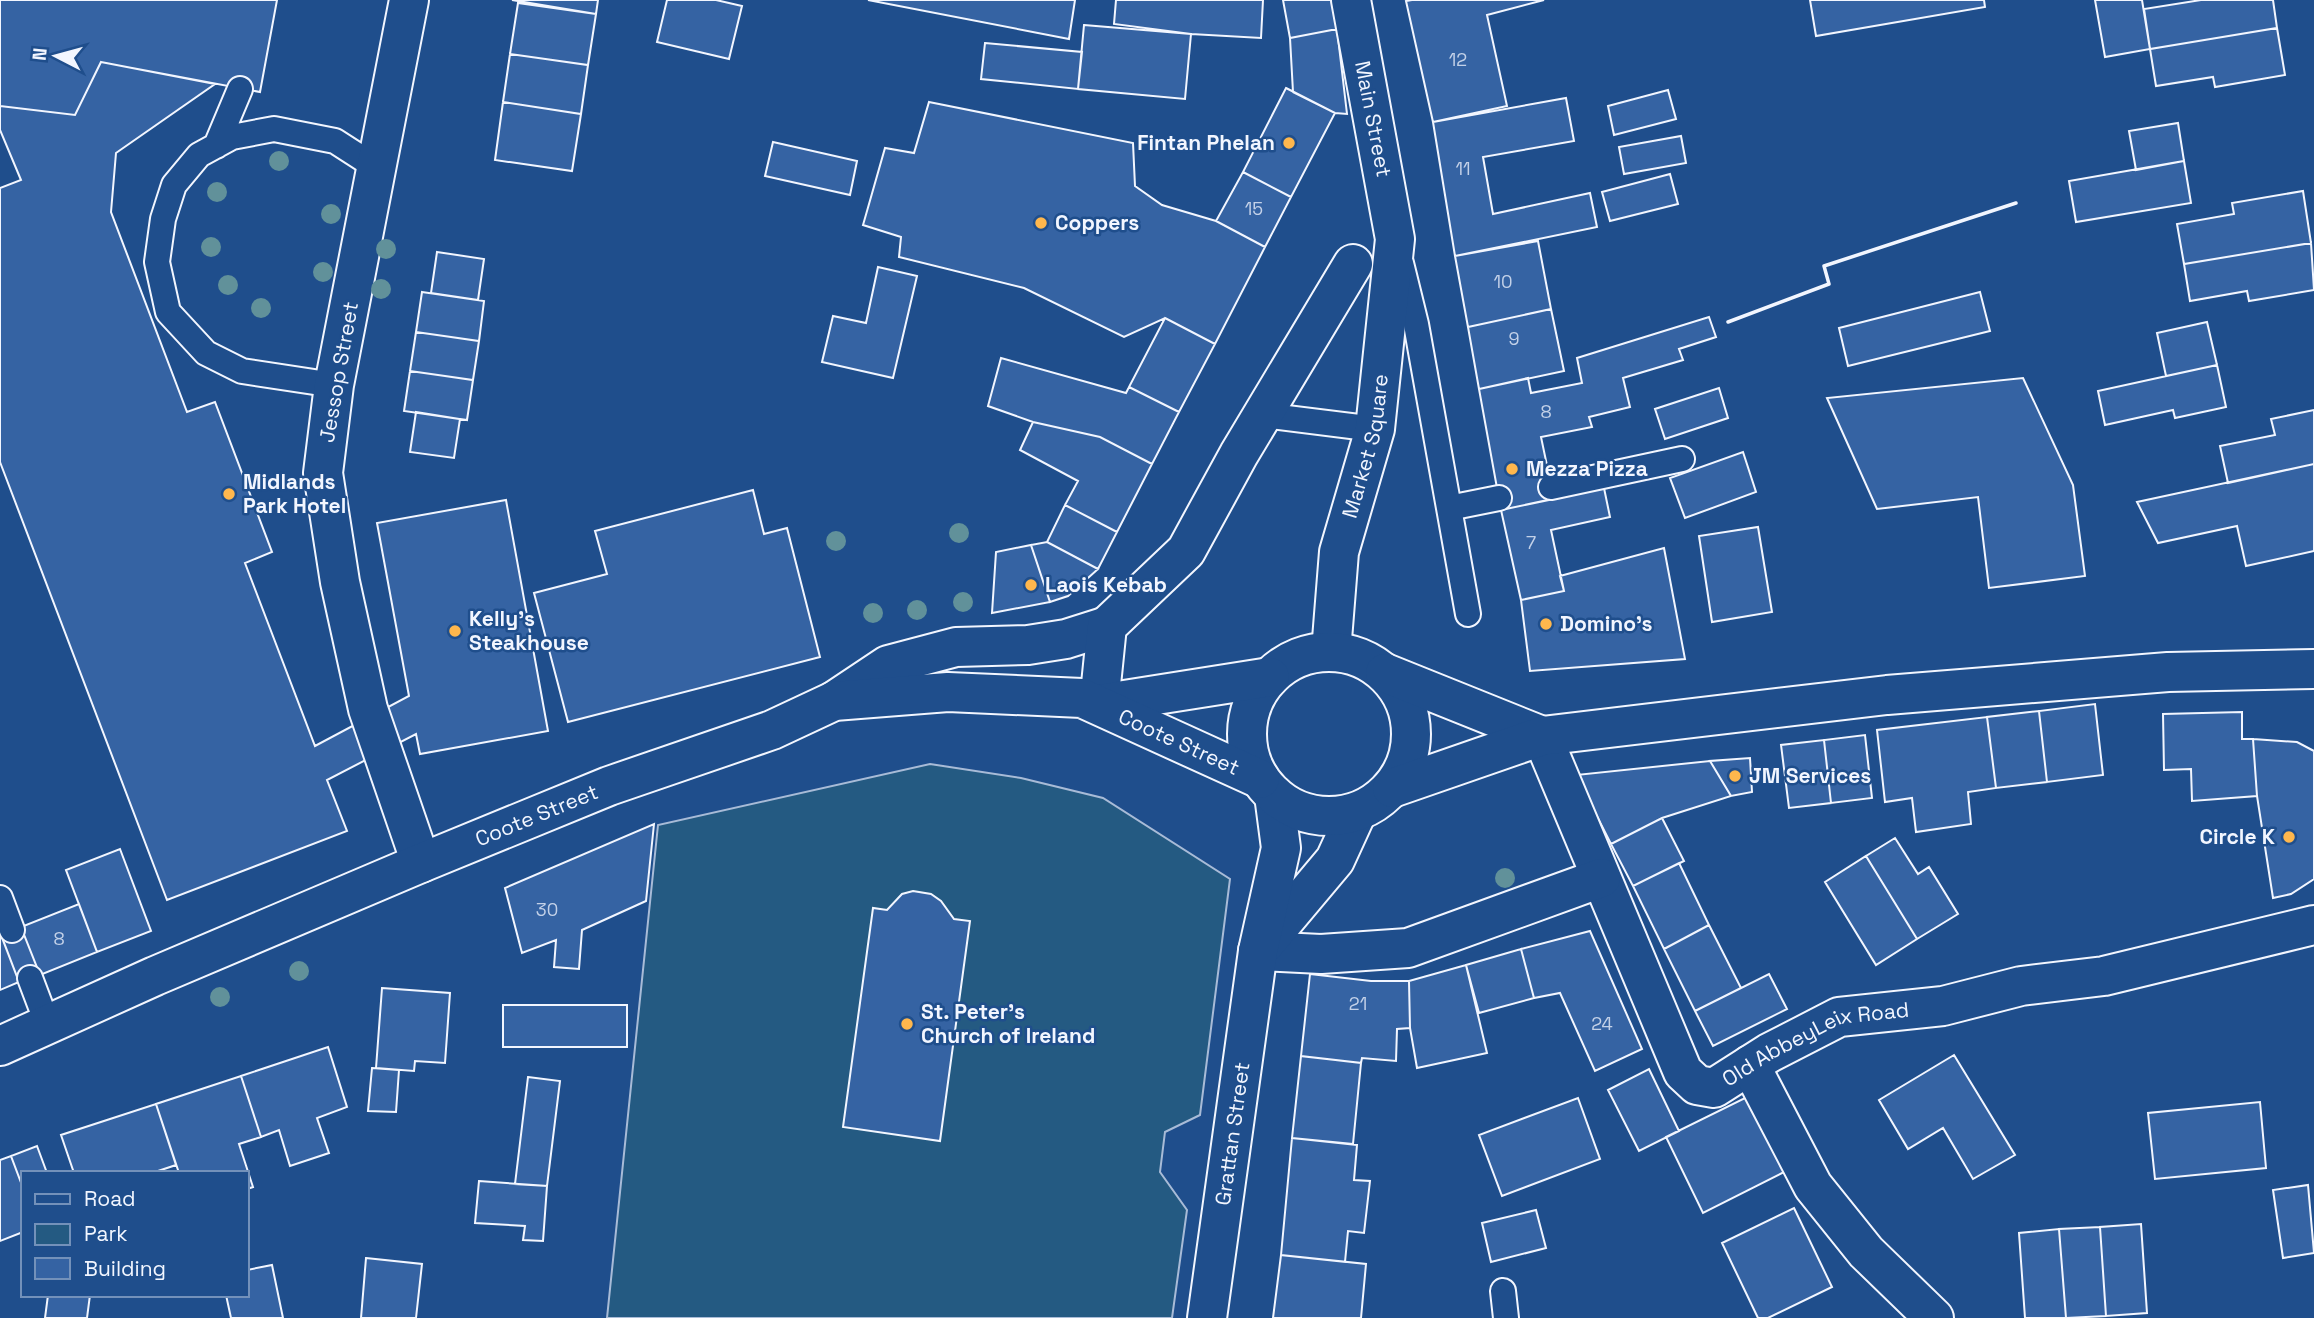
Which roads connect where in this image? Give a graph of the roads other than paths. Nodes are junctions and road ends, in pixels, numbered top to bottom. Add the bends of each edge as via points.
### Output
1 (409, 0) edge
2 (1351, 0) edge
3 (240, 89) dead end
4 (216, 146) junction
5 (377, 168) junction
6 (1395, 239) junction
7 (1353, 264) dead end
8 (334, 385) junction
9 (1263, 415) junction
10 (1374, 429) junction
11 (1682, 459) dead end
12 (1551, 487) dead end
13 (1499, 498) dead end
14 (1449, 508) junction
15 (1468, 614) dead end
16 (1107, 626) junction
17 (1331, 652) junction
18 (2314, 669) edge
19 (1385, 673) junction
20 (1270, 677) junction
21 (834, 701) junction
22 (1099, 704) junction
23 (1542, 736) junction
24 (1267, 787) junction
25 (1392, 788) junction
26 (1357, 812) junction
27 (421, 863) junction
28 (1601, 878) junction
29 (0, 898) edge
30 (2314, 925) edge
31 (12, 930) dead end
32 (1258, 951) junction
33 (30, 978) dead end
34 (47, 1023) junction
35 (0, 1046) edge
36 (1750, 1065) junction
37 (1503, 1291) dead end
38 (1207, 1318) edge
39 (1506, 1318) edge
40 (1934, 1318) edge

1 - 5 street, Jessop Street
2 - 6 street, Main Street
3 - 4 lane
4 - 5 lane via 232,137 274,129 335,141
4 - 8 lane via 199,155 174,185 163,219 158,262 168,312 206,353 242,372
5 - 8 street, Jessop Street
6 - 10 street, Market Square
6 - 14 lane via 1416,324
7 - 9 street
8 - 27 street, Jessop Street via 323,473 340,582 368,709
9 - 10 lane
9 - 16 street via 1186,551
10 - 17 street, Market Square via 1339,552
11 - 12 lane
13 - 14 lane
14 - 15 lane
16 - 21 street via 1028,645 956,647 888,665
16 - 22 street
17 - 19 street via 1359,658
17 - 20 street via 1302,657
18 - 23 street via 2168,672 1887,695
19 - 23 street
19 - 25 street via 1400,692 1410,719 1411,743 1404,769
20 - 22 street, Coote Street
20 - 24 street via 1251,708 1247,730 1249,752
21 - 22 street, Coote Street via 948,692 1082,698
21 - 27 street, Coote Street via 772,730 609,786
22 - 24 street, Coote Street
23 - 25 street
23 - 28 street, Old AbbeyLeix Road
24 - 26 street via 1291,807 1318,817
24 - 32 street, Grattan Street via 1280,848
25 - 26 street
26 - 32 street via 1335,860
27 - 34 street, Coote Street
28 - 32 street via 1408,948 1321,954
28 - 36 street, Old AbbeyLeix Road via 1683,1072 1697,1084 1714,1088
29 - 31 lane
30 - 36 street, Old AbbeyLeix Road via 2104,976 2021,986 1943,1006 1839,1017
32 - 38 street, Grattan Street
33 - 34 lane
34 - 35 street, Coote Street
36 - 40 street via 1813,1185 1866,1252
37 - 39 lane

